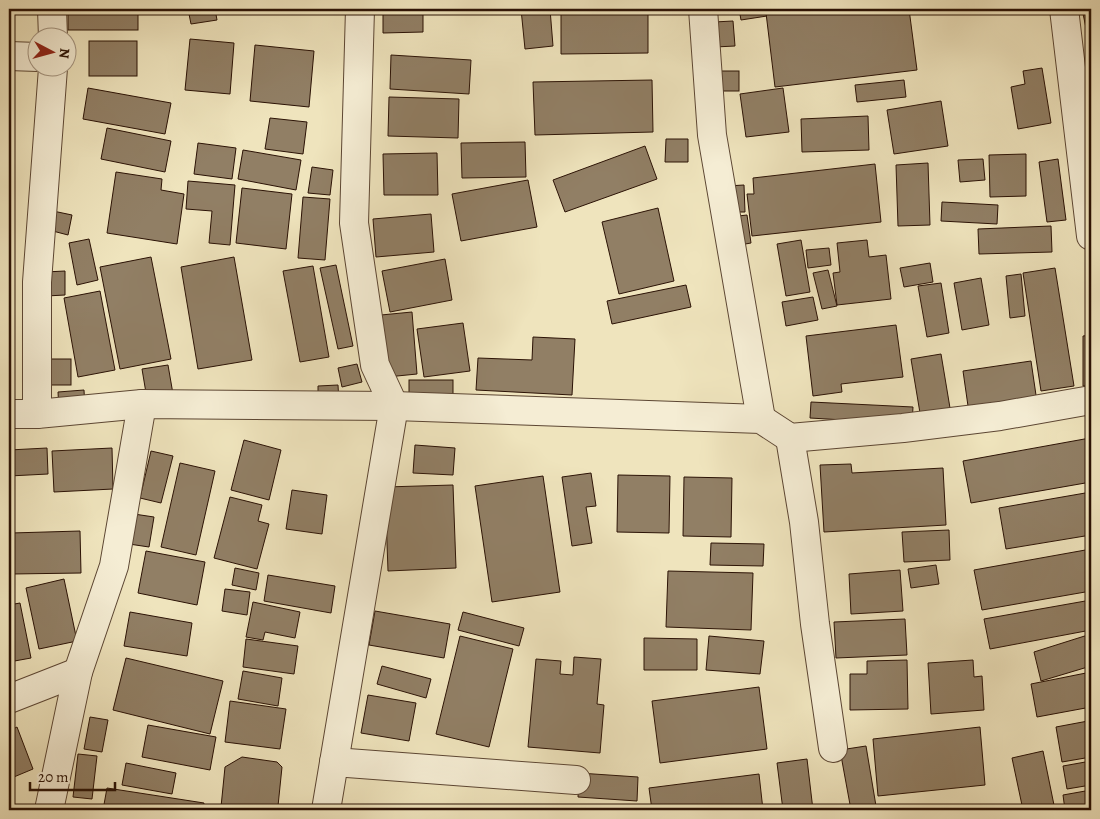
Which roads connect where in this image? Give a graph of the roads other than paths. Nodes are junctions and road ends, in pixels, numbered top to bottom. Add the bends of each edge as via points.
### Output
1 (52, 9) edge
2 (360, 9) edge
3 (703, 9) edge
4 (1064, 9) edge
5 (53, 28) edge
6 (9, 56) edge
7 (28, 57) edge
8 (52, 78) edge
9 (1091, 236) edge
10 (1091, 400) edge
11 (142, 404) junction
12 (394, 406) junction
13 (9, 414) edge
14 (37, 414) junction
15 (761, 419) junction
16 (790, 438) junction
17 (78, 672) junction
18 (9, 699) edge
19 (832, 748) dead end
20 (334, 762) junction
21 (576, 780) dead end
22 (49, 810) edge
23 (326, 810) edge

1 - 5 street
2 - 12 street via 354,223 375,365
3 - 15 street via 712,135
4 - 9 street
6 - 7 street
8 - 14 street via 37,282
10 - 16 street via 1000,416
11 - 12 street
11 - 14 street
11 - 17 street via 114,566
12 - 15 street
12 - 20 street
13 - 14 street
15 - 16 street
16 - 19 street via 804,522
17 - 18 street
17 - 22 street
20 - 21 street
20 - 23 street

